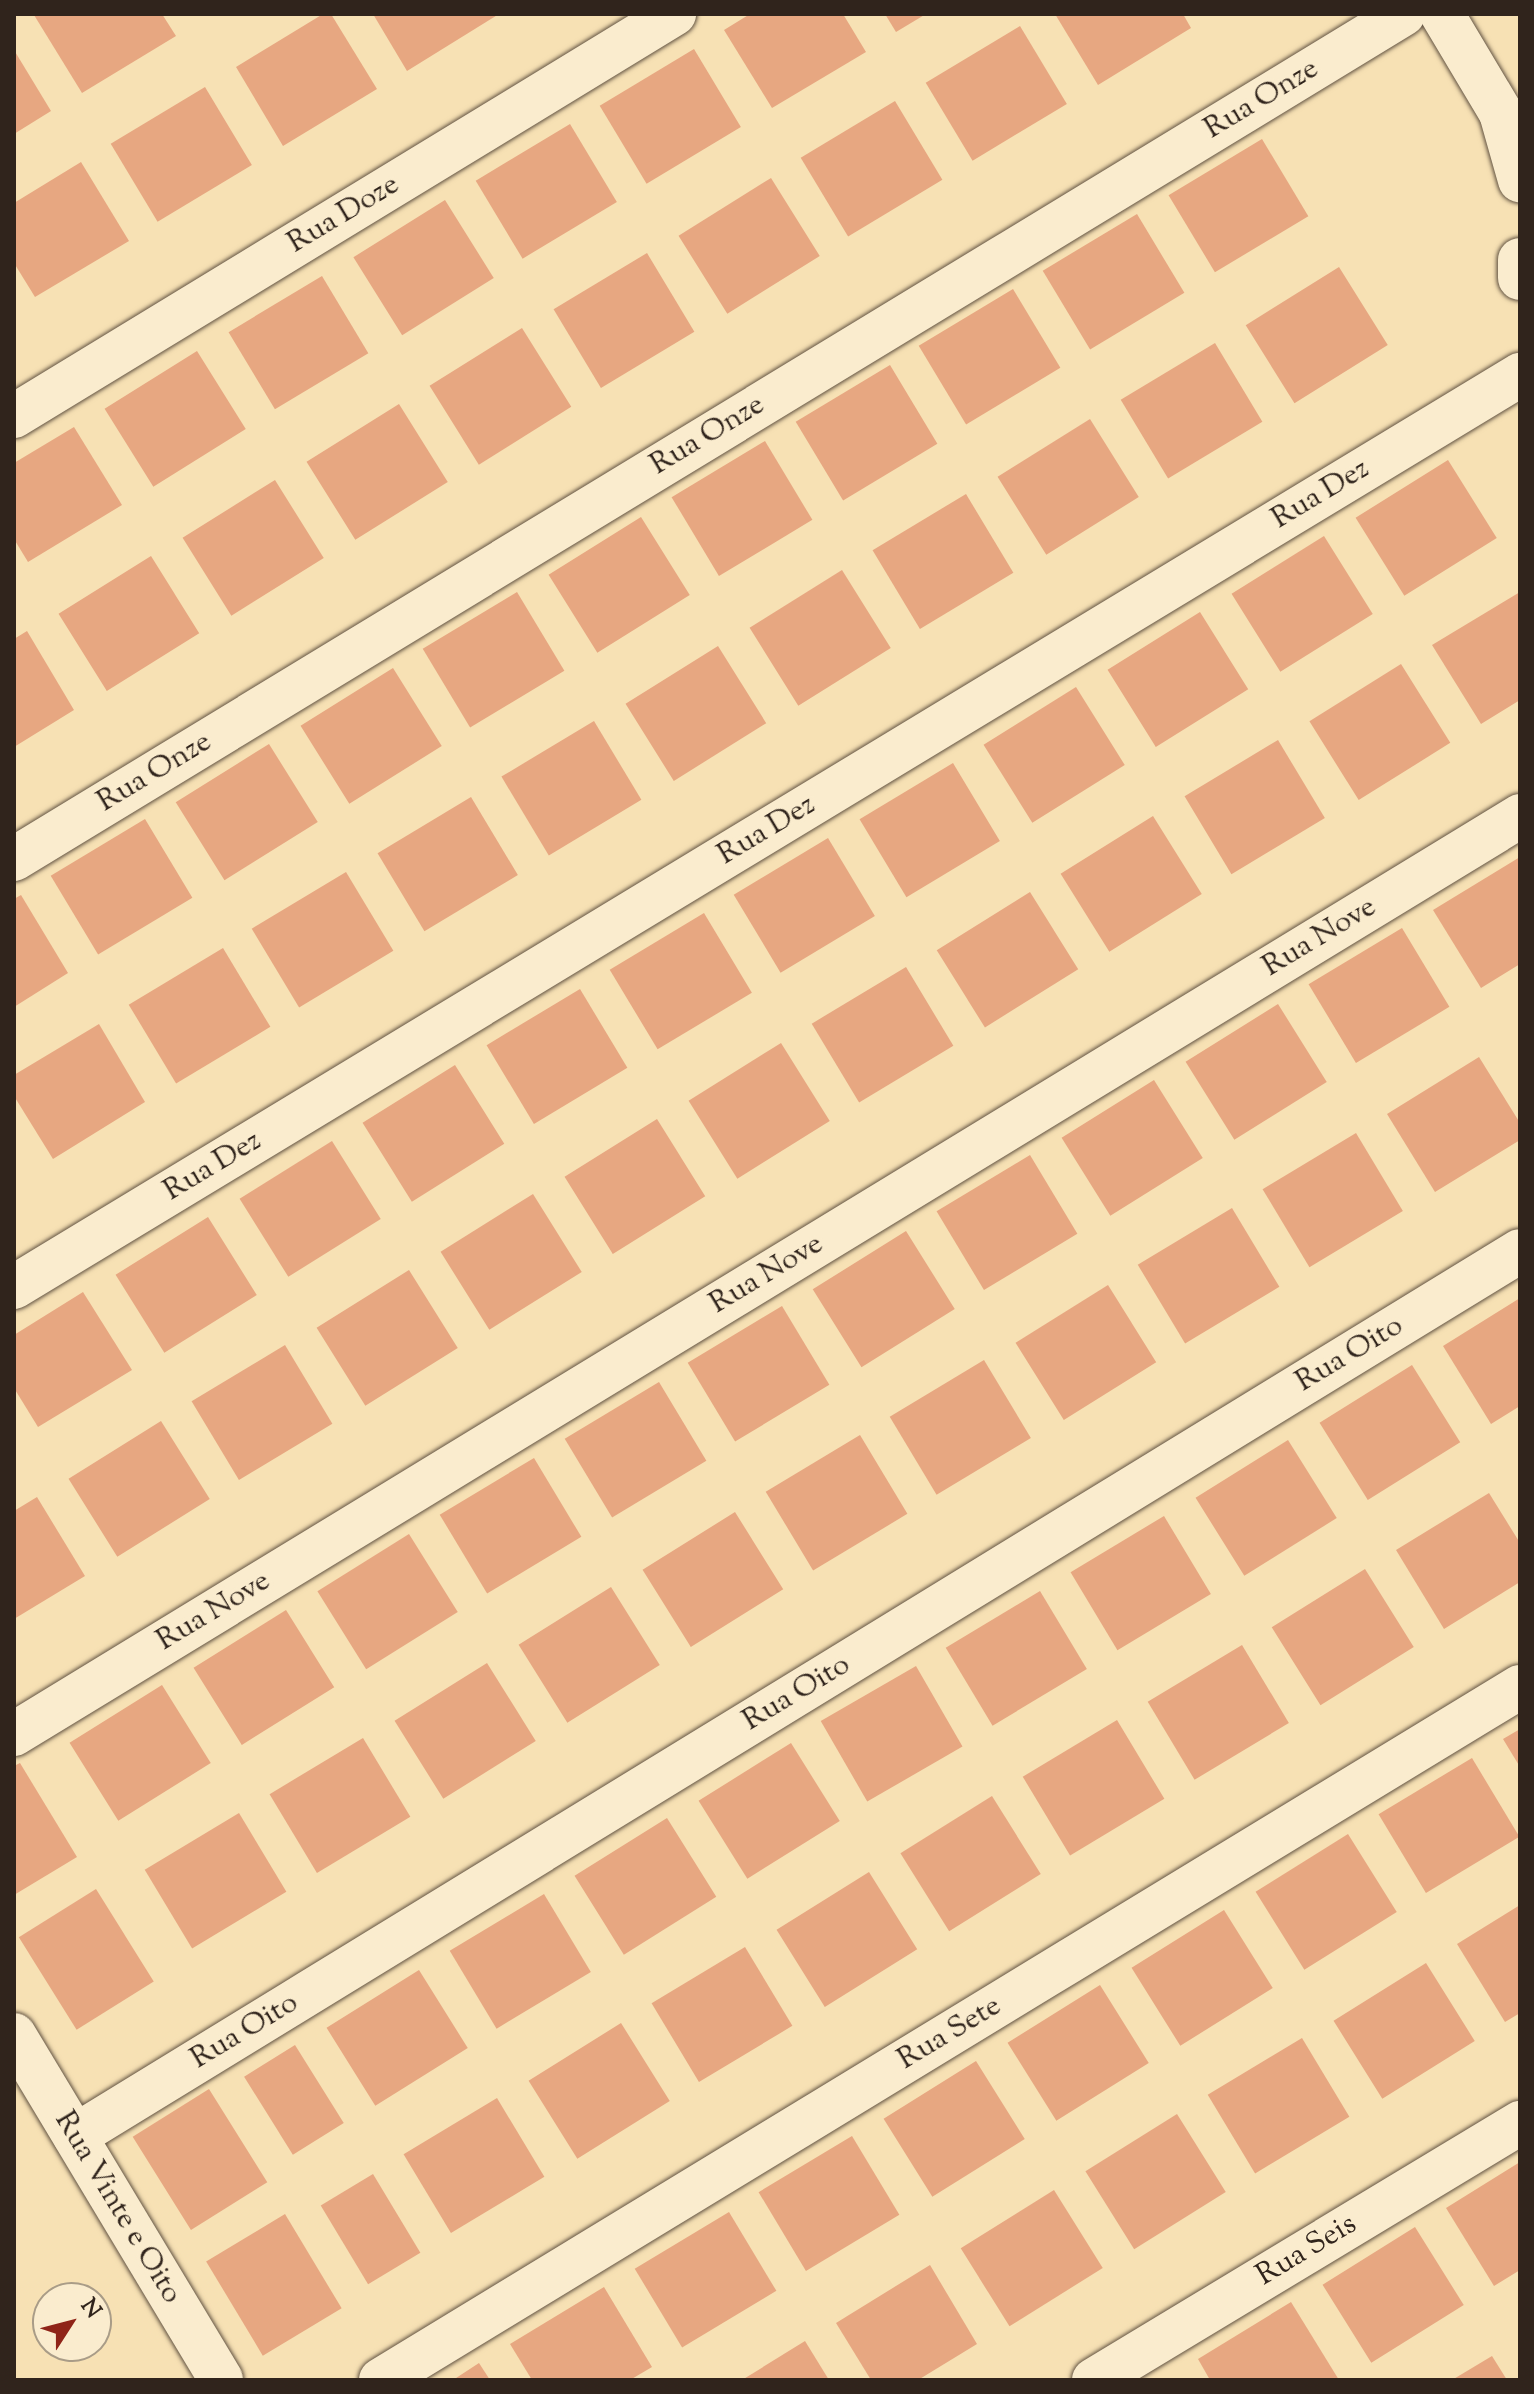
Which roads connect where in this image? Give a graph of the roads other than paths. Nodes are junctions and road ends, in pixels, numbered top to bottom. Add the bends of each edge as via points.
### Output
1 (674, 14) edge
2 (1403, 14) edge
3 (1442, 14) edge
4 (1520, 180) edge
5 (1520, 260) edge
6 (1520, 278) edge
7 (1520, 375) edge
8 (14, 416) edge
9 (1520, 816) edge
10 (14, 859) edge
11 (1520, 1251) edge
12 (14, 1287) edge
13 (1520, 1687) edge
14 (14, 1734) edge
15 (14, 2035) edge
16 (1520, 2123) edge
17 (75, 2136) junction
18 (221, 2380) edge
19 (381, 2380) edge
20 (1094, 2380) edge

1 - 8 street, Rua Doze
2 - 10 street, Rua Onze
3 - 4 street via 1501,113
5 - 6 street
7 - 12 street, Rua Dez
9 - 14 street, Rua Nove
11 - 17 street, Rua Oito
13 - 19 street, Rua Sete
15 - 17 street, Rua Vinte e Oito
16 - 20 street, Rua Seis
17 - 18 street, Rua Vinte e Oito

